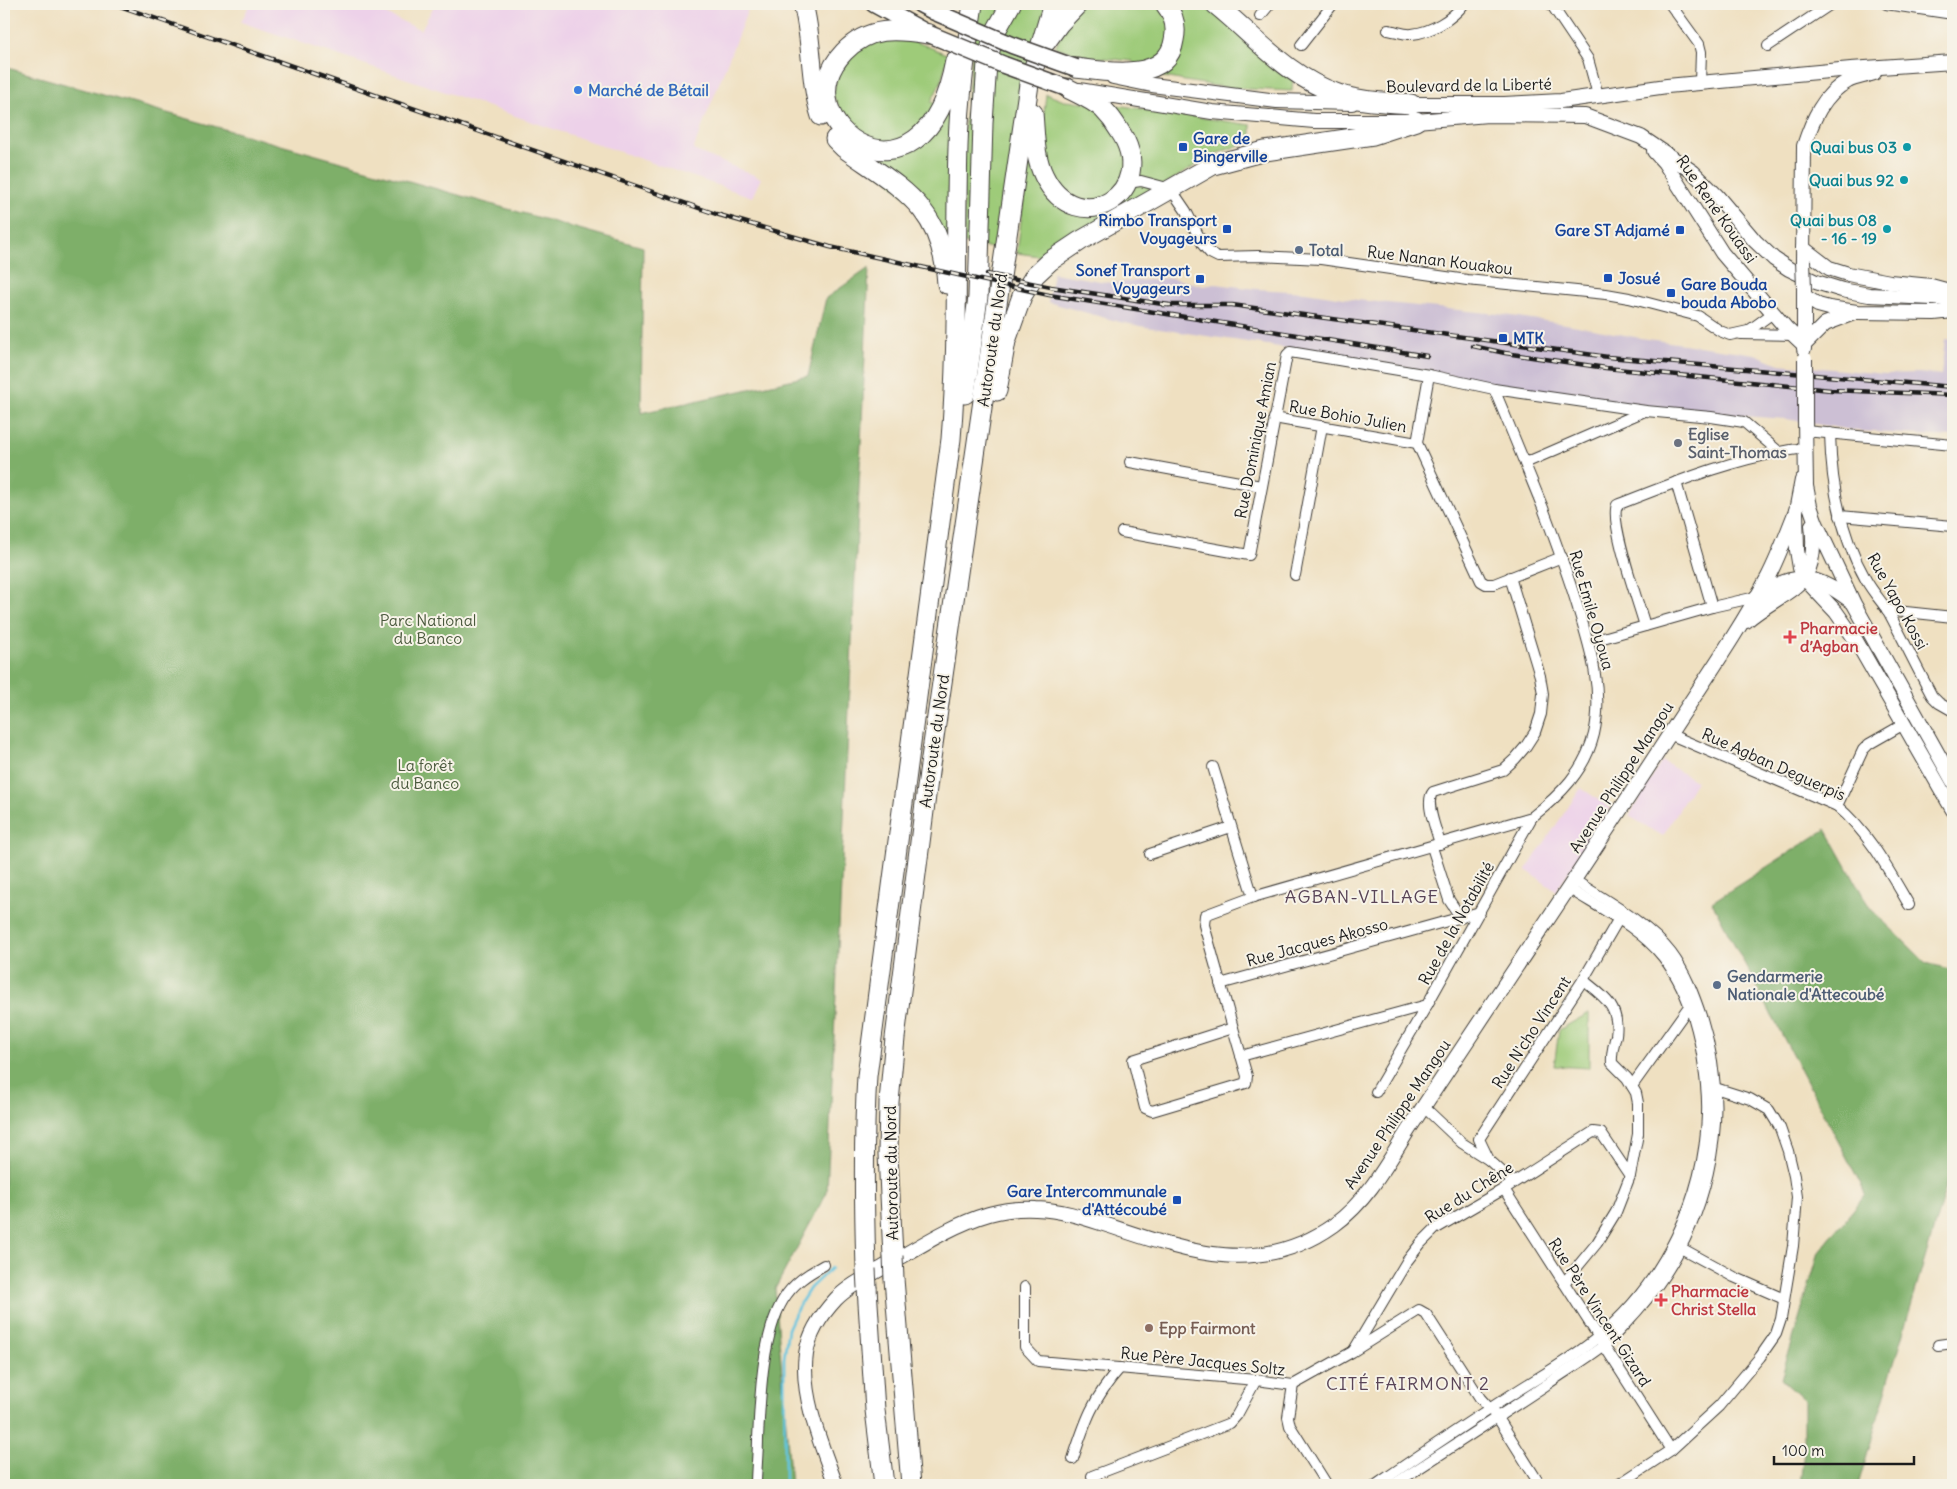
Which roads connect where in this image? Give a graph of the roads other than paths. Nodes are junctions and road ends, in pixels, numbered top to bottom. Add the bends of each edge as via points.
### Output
1 (804, 4) edge
2 (874, 4) edge
3 (920, 4) edge
4 (966, 4) edge
5 (973, 4) edge
6 (1011, 4) edge
7 (1053, 4) edge
8 (1078, 4) edge
9 (1165, 4) edge
10 (1270, 4) edge
11 (1333, 4) edge
12 (1464, 4) edge
13 (1552, 4) edge
14 (1670, 4) edge
15 (1832, 4) edge
16 (1886, 4) edge
17 (1217, 5) edge
18 (1953, 14) edge
19 (1260, 16) dead end
20 (1388, 30) dead end
21 (929, 34) junction
22 (1301, 45) dead end
23 (1768, 46) dead end
24 (1037, 56) junction
25 (1953, 62) edge
26 (1904, 65) junction
27 (1076, 68) junction
28 (1700, 83) junction
29 (1030, 84) junction
30 (1067, 88) junction
31 (1598, 96) junction
32 (1413, 112) junction
33 (1641, 137) junction
34 (1127, 183) junction
35 (1171, 189) junction
36 (1803, 244) junction
37 (1804, 292) junction
38 (1953, 292) edge
39 (1953, 299) edge
40 (1953, 311) edge
41 (1857, 312) junction
42 (1773, 313) junction
43 (956, 331) junction
44 (1740, 334) junction
45 (1794, 335) junction
46 (1804, 345) junction
47 (1429, 375) junction
48 (1494, 390) junction
49 (1646, 411) junction
50 (1274, 418) junction
51 (1805, 425) junction
52 (1322, 426) junction
53 (1830, 433) junction
54 (1417, 443) junction
55 (1953, 445) edge
56 (1805, 448) junction
57 (1778, 451) junction
58 (1130, 462) dead end
59 (1525, 463) junction
60 (1805, 465) junction
61 (1676, 482) junction
62 (1261, 486) junction
63 (1810, 506) junction
64 (1796, 511) junction
65 (1840, 516) junction
66 (966, 518) junction
67 (1953, 526) edge
68 (1122, 532) dead end
69 (1562, 556) junction
70 (935, 566) junction
71 (1295, 575) dead end
72 (1510, 577) junction
73 (1804, 578) junction
74 (1787, 592) junction
75 (1756, 598) junction
76 (1828, 603) junction
77 (1854, 604) junction
78 (1712, 607) junction
79 (1887, 610) junction
80 (1953, 617) edge
81 (1645, 626) junction
82 (1737, 629) junction
83 (1589, 642) junction
84 (1953, 711) edge
85 (1904, 724) junction
86 (1670, 734) junction
87 (1213, 766) dead end
88 (1953, 781) edge
89 (1837, 806) junction
90 (1953, 810) edge
91 (1532, 817) junction
92 (1231, 827) junction
93 (1436, 846) junction
94 (1150, 854) dead end
95 (1571, 884) junction
96 (1253, 897) junction
97 (1908, 905) dead end
98 (1480, 912) junction
99 (1461, 918) junction
100 (1618, 920) junction
101 (1583, 980) junction
102 (1220, 984) junction
103 (1427, 1005) junction
104 (1690, 1005) junction
105 (1233, 1028) junction
106 (1241, 1056) junction
107 (1632, 1086) junction
108 (1711, 1087) junction
109 (1376, 1092) dead end
110 (1424, 1107) junction
111 (1489, 1160) junction
112 (1630, 1176) junction
113 (1513, 1182) junction
114 (1504, 1189) junction
115 (1681, 1248) junction
116 (824, 1265) dead end
117 (1564, 1283) junction
118 (1025, 1287) dead end
119 (1784, 1298) junction
120 (1601, 1341) junction
121 (1953, 1343) edge
122 (1938, 1344) dead end
123 (1352, 1352) junction
124 (1120, 1368) junction
125 (1256, 1380) junction
126 (1293, 1385) junction
127 (1490, 1409) junction
128 (1498, 1418) junction
129 (1426, 1450) junction
130 (1671, 1450) junction
131 (1073, 1459) dead end
132 (1432, 1460) junction
133 (1092, 1476) dead end
134 (756, 1485) edge
135 (836, 1485) edge
136 (884, 1485) edge
137 (911, 1485) edge
138 (1327, 1485) edge
139 (1376, 1485) edge
140 (1393, 1485) edge
141 (1540, 1485) edge
142 (1618, 1485) edge

1 - 43 highway via 814,92 822,120 832,137 844,148 924,210 943,254 949,312
2 - 21 main road
3 - 27 main road, bridge
4 - 21 highway via 942,107 922,135 893,150 863,146 848,137 836,122 827,94 829,78 840,56 862,38 888,30
5 - 43 highway, Autoroute du Nord via 958,146
6 - 70 highway via 994,34 987,63 978,297 959,439
7 - 24 highway, Autoroute du Nord
8 - 24 highway via 1059,24
9 - 27 highway via 1174,19 1176,33 1174,45 1157,66 1130,72
10 - 19 street
11 - 22 street
12 - 20 street via 1442,24 1423,32 1410,34
13 - 31 street via 1588,59
14 - 28 street via 1698,44 1701,52
15 - 23 street
16 - 18 street
17 - 32 highway via 1282,65 1301,77 1338,95
21 - 30 main road, bridge
24 - 29 highway, Autoroute du Nord
25 - 26 main road, Boulevard de la Liberté
26 - 28 main road, Boulevard de la Liberté
26 - 36 main road via 1849,81 1826,99 1818,112 1804,146
27 - 32 main road, Boulevard de la Liberté via 1152,86 1277,101
28 - 31 main road, Boulevard de la Liberté
29 - 34 highway via 1038,160 1059,197 1080,208 1099,206 1118,196
29 - 66 highway, Autoroute du Nord
30 - 32 main road via 1268,118 1314,121
30 - 34 highway via 1103,109 1124,136 1132,164
31 - 32 main road, Boulevard de la Liberté
32 - 33 main road via 1586,116
32 - 35 highway via 1373,135 1233,158
33 - 39 main road via 1693,172 1718,196 1755,241 1789,269 1824,284 1869,295
33 - 42 main road, Rue René Kouassi via 1664,162 1722,253
34 - 35 street via 1140,181
35 - 44 street, Rue Nanan Kouakou via 1203,244 1218,257 1321,260 1467,280 1606,294 1698,316 1720,331
35 - 66 highway via 1050,261 1022,296 1006,341 984,468
36 - 37 main road, bridge
36 - 38 main road via 1829,268
37 - 41 main road via 1818,304
37 - 46 main road
40 - 41 main road
41 - 46 main road via 1825,324
42 - 44 street
42 - 45 main road, Rue René Kouassi
43 - 70 highway, Autoroute du Nord via 951,439
44 - 45 street, Rue Nanan Kouakou
45 - 46 main road, Rue René Kouassi
46 - 51 main road, bridge
47 - 48 street
47 - 50 street, Rue Dominique Amian via 1290,352
47 - 54 street
48 - 49 street
48 - 59 street, Rue Emile Oyoua
49 - 57 street via 1744,422
49 - 59 street
50 - 52 street, Rue Bohio Julien
50 - 62 street, Rue Dominique Amian
51 - 53 street
51 - 56 main road
52 - 54 street, Rue Bohio Julien
52 - 71 street
53 - 55 street
53 - 65 street, Rue Yapo Kossi
54 - 72 street via 1481,581 1494,584
56 - 57 street
56 - 60 main road
57 - 61 street
58 - 62 street
59 - 69 street, Rue Emile Oyoua
60 - 63 main road
60 - 64 main road
61 - 78 street
61 - 81 street via 1617,505 1615,510 1618,534
62 - 68 street, Rue Dominique Amian via 1248,556
63 - 73 main road via 1813,558
63 - 77 main road
64 - 73 main road via 1797,550
64 - 75 main road
65 - 67 street
65 - 79 street, Rue Yapo Kossi via 1866,580
66 - 137 highway, Autoroute du Nord, bridge via 928,782 895,1038 890,1102 888,1154 894,1279
69 - 72 street
69 - 83 street, Rue Emile Oyoua
70 - 136 highway, Autoroute du Nord, bridge via 867,1076 863,1178 866,1269 875,1410
72 - 93 street via 1540,676 1543,694 1541,714 1526,746 1503,770 1430,795
73 - 74 main road, Avenue Philippe Mangou
73 - 75 main road, Avenue Philippe Mangou via 1776,585
73 - 76 main road
73 - 77 main road via 1830,586
74 - 76 main road via 1816,596
74 - 82 main road, Avenue Philippe Mangou
75 - 78 street
75 - 82 main road, Avenue Philippe Mangou
76 - 85 main road via 1855,639
77 - 88 main road
78 - 81 street
79 - 80 street
79 - 84 street, Rue Yapo Kossi via 1932,696
81 - 83 street
82 - 86 main road, Avenue Philippe Mangou
83 - 91 street, Rue Emile Oyoua via 1598,706 1594,735 1574,777 1556,798
85 - 89 street via 1864,750
85 - 90 main road
86 - 89 street, Rue Agban Deguerpis
86 - 95 main road, Avenue Philippe Mangou
87 - 92 street
89 - 97 street, Rue Agban Deguerpis via 1869,838
91 - 93 street, Rue Emile Oyoua
91 - 98 street, Rue de la Notabilité
92 - 94 street
92 - 96 street
93 - 96 street, Rue Emile Oyoua
93 - 99 street via 1449,900
95 - 100 street
95 - 108 street via 1658,937 1684,971 1707,1034
95 - 110 main road, Avenue Philippe Mangou
96 - 102 street, Rue Emile Oyoua via 1209,912 1203,919
98 - 99 street, Rue Jacques Akosso
98 - 103 street, Rue de la Notabilité
99 - 102 street, Rue Jacques Akosso
100 - 101 street, Rue N'cho Vincent
100 - 104 street via 1652,944 1664,958
101 - 107 street via 1610,1003 1614,1011 1618,1022 1612,1063
101 - 111 street, Rue N'cho Vincent via 1479,1140
102 - 105 street, Rue Emile Oyoua
103 - 106 street, Rue de la Notabilité
103 - 109 street
104 - 107 street
104 - 108 street
105 - 106 street, Rue Emile Oyoua
105 - 106 street, Rue Emile Oyoua via 1133,1060 1145,1108 1152,1111 1246,1083 1248,1076
107 - 112 street via 1640,1120
108 - 115 street via 1713,1146 1704,1188
108 - 119 street via 1750,1099 1769,1110 1788,1151 1797,1197
108 - 120 street via 1696,1186 1674,1243 1650,1281
110 - 111 street via 1462,1144
110 - 135 main road, Avenue Philippe Mangou via 1378,1180 1357,1204 1324,1232 1292,1248 1250,1257 1226,1256 1182,1249 1067,1212 1003,1211 965,1223 852,1286 822,1316 811,1335 806,1354 809,1399
111 - 113 street
112 - 113 street, Rue du Chêne via 1601,1133 1593,1132
112 - 117 street via 1616,1212 1597,1243
113 - 114 street, Rue du Chêne
114 - 117 street, Rue Père Vincent Gizard
114 - 123 street, Rue du Chêne via 1435,1229 1421,1243
115 - 119 street
115 - 120 street via 1648,1298
116 - 134 street via 803,1276 783,1300 773,1327 761,1396
117 - 120 street, Rue Père Vincent Gizard
118 - 124 street, Rue Père Jacques Soltz via 1025,1347 1036,1360
119 - 130 street via 1776,1334 1760,1357 1719,1406
120 - 127 street
120 - 128 street
120 - 130 street, Rue Père Vincent Gizard
121 - 122 street
123 - 126 street, Rue Père Jacques Soltz
123 - 127 street, Rue Père Jacques Soltz via 1419,1310 1426,1314
124 - 125 street, Rue Père Jacques Soltz
124 - 131 street via 1093,1403
125 - 126 street, Rue Père Jacques Soltz
125 - 133 street via 1230,1423
126 - 138 street via 1288,1418 1290,1426
127 - 128 street, Rue Père Jacques Soltz
127 - 129 street
128 - 132 street
128 - 141 street, Rue Père Jacques Soltz
129 - 132 street
129 - 139 street
130 - 142 street
132 - 140 street

